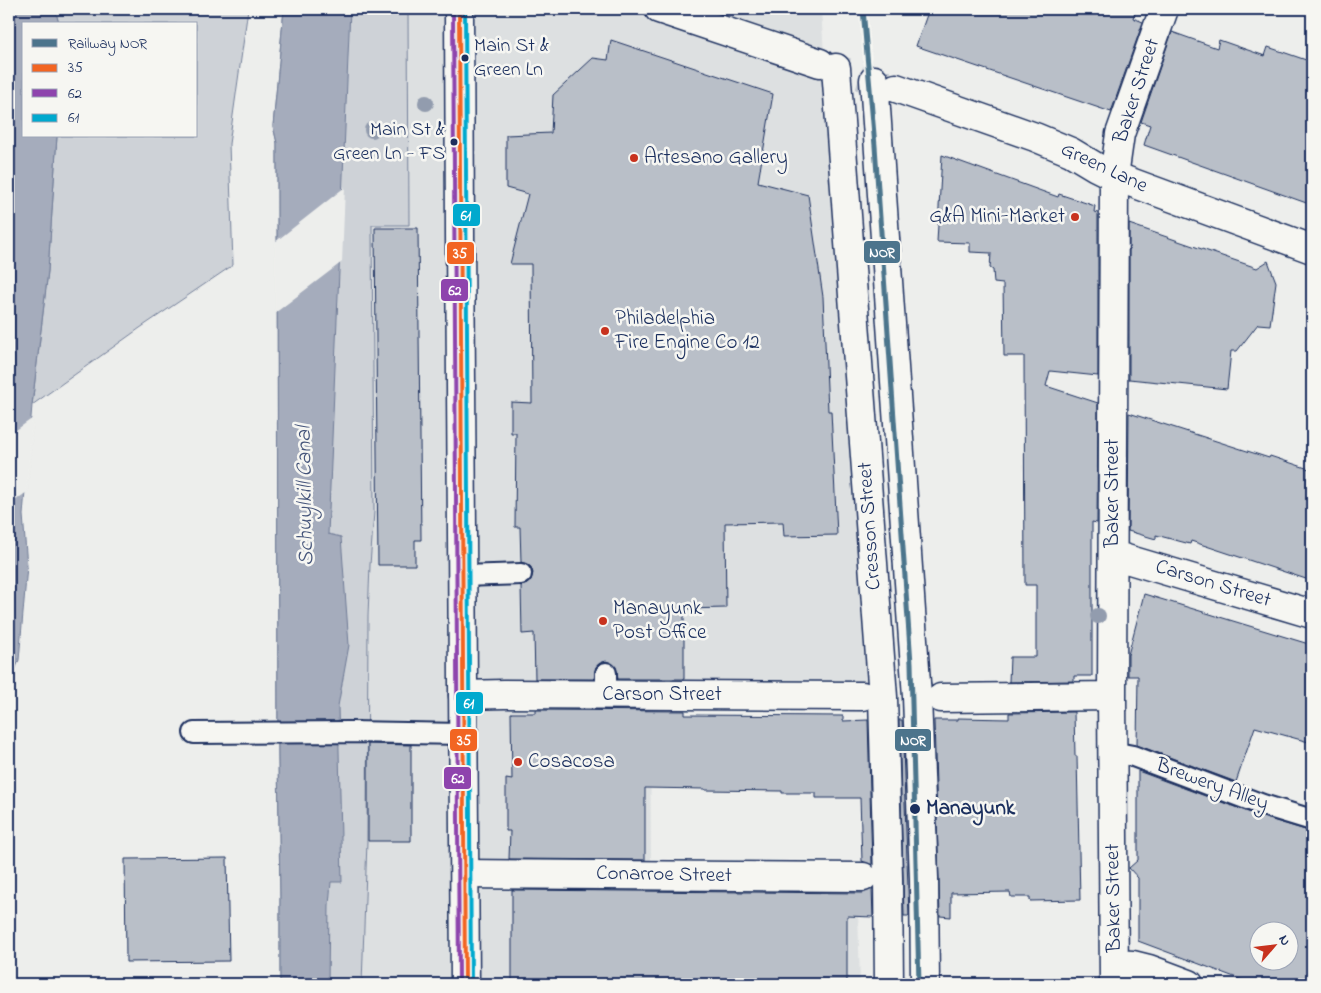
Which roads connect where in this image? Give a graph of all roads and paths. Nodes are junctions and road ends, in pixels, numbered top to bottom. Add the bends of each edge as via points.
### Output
1 (459, 9) edge
2 (660, 9) edge
3 (1164, 9) edge
4 (885, 84) joint
5 (1114, 176) junction
6 (1312, 249) edge
7 (1113, 555) junction
8 (521, 574) dead end
9 (462, 576) junction
10 (1312, 614) edge
11 (463, 695) junction
12 (862, 696) tunnel mouth
13 (1112, 696) junction
14 (942, 698) tunnel mouth
15 (194, 733) dead end
16 (463, 734) junction
17 (1112, 752) junction
18 (1312, 820) edge
19 (465, 874) junction
20 (863, 877) dead end
21 (1114, 974) edge
22 (465, 984) edge
23 (889, 984) edge
24 (925, 984) edge
25 (1189, 984) edge

1 - 9 street
2 - 23 street, Cresson Street via 828,65 883,697
3 - 5 street, Baker Street via 1120,134
4 - 5 street, Green Lane via 1035,137
4 - 24 street, Cresson Street via 918,698
5 - 6 street, Green Lane
5 - 7 street, Baker Street
7 - 10 street, Carson Street
7 - 13 street, Baker Street
8 - 9 lane
9 - 11 street
11 - 12 street, Carson Street via 606,684
11 - 16 street
13 - 14 street
13 - 17 street, Baker Street
15 - 16 lane
16 - 19 street
17 - 18 lane, Brewery Alley via 1133,756
17 - 21 street, Baker Street
19 - 20 street, Conarroe Street
19 - 22 street
21 - 25 street via 1133,965

